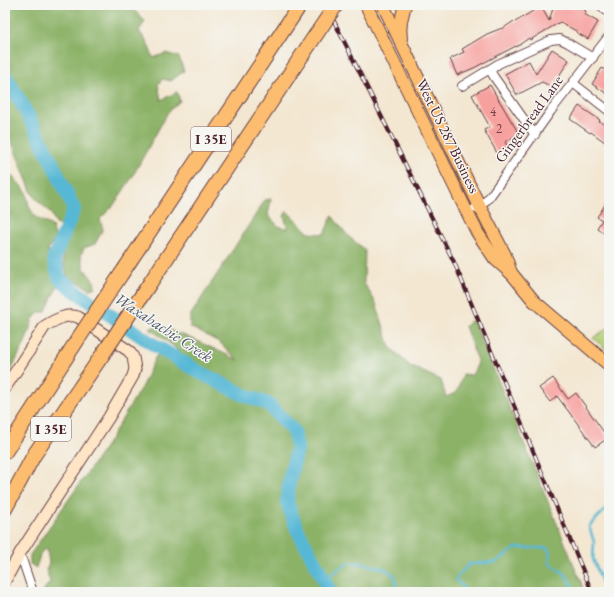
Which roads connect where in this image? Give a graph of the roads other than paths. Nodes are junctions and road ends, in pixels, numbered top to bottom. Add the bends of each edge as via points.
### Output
1 (300, 5) edge
2 (336, 5) edge
3 (405, 5) edge
4 (600, 5) edge
5 (385, 6) edge
6 (368, 9) edge
7 (609, 13) edge
8 (609, 36) edge
9 (403, 47) junction
10 (593, 58) junction
11 (498, 64) junction
12 (573, 83) junction
13 (462, 86) dead end
14 (609, 111) edge
15 (535, 135) junction
16 (479, 205) junction
17 (467, 212) junction
18 (512, 274) junction
19 (609, 365) edge
20 (5, 388) edge
21 (7, 449) edge
22 (5, 508) edge
23 (20, 553) junction
24 (5, 581) edge
25 (33, 592) edge

1 - 21 highway, I 35E, bridge
2 - 22 highway, I 35E, bridge via 34,455
3 - 9 main road via 400,32
4 - 7 street
5 - 6 main road
5 - 9 main road, West US 287 Business
6 - 17 main road, West US 287 Business
8 - 10 street, Gingerbread Lane
9 - 16 main road, West US 287 Business
10 - 11 street via 560,39 551,40
10 - 12 street, Gingerbread Lane
11 - 13 street
11 - 15 street via 493,68 494,77
12 - 14 street
12 - 15 street, Gingerbread Lane
15 - 16 street, Gingerbread Lane via 491,195
16 - 17 street, Gingerbread Lane
16 - 18 main road, West US 287 Business
17 - 18 main road, West US 287 Business via 495,259
18 - 19 main road, West US 287 Business via 534,301
20 - 23 main road via 45,326 67,316 78,317 120,344 133,357 133,376
23 - 24 main road
23 - 25 street

